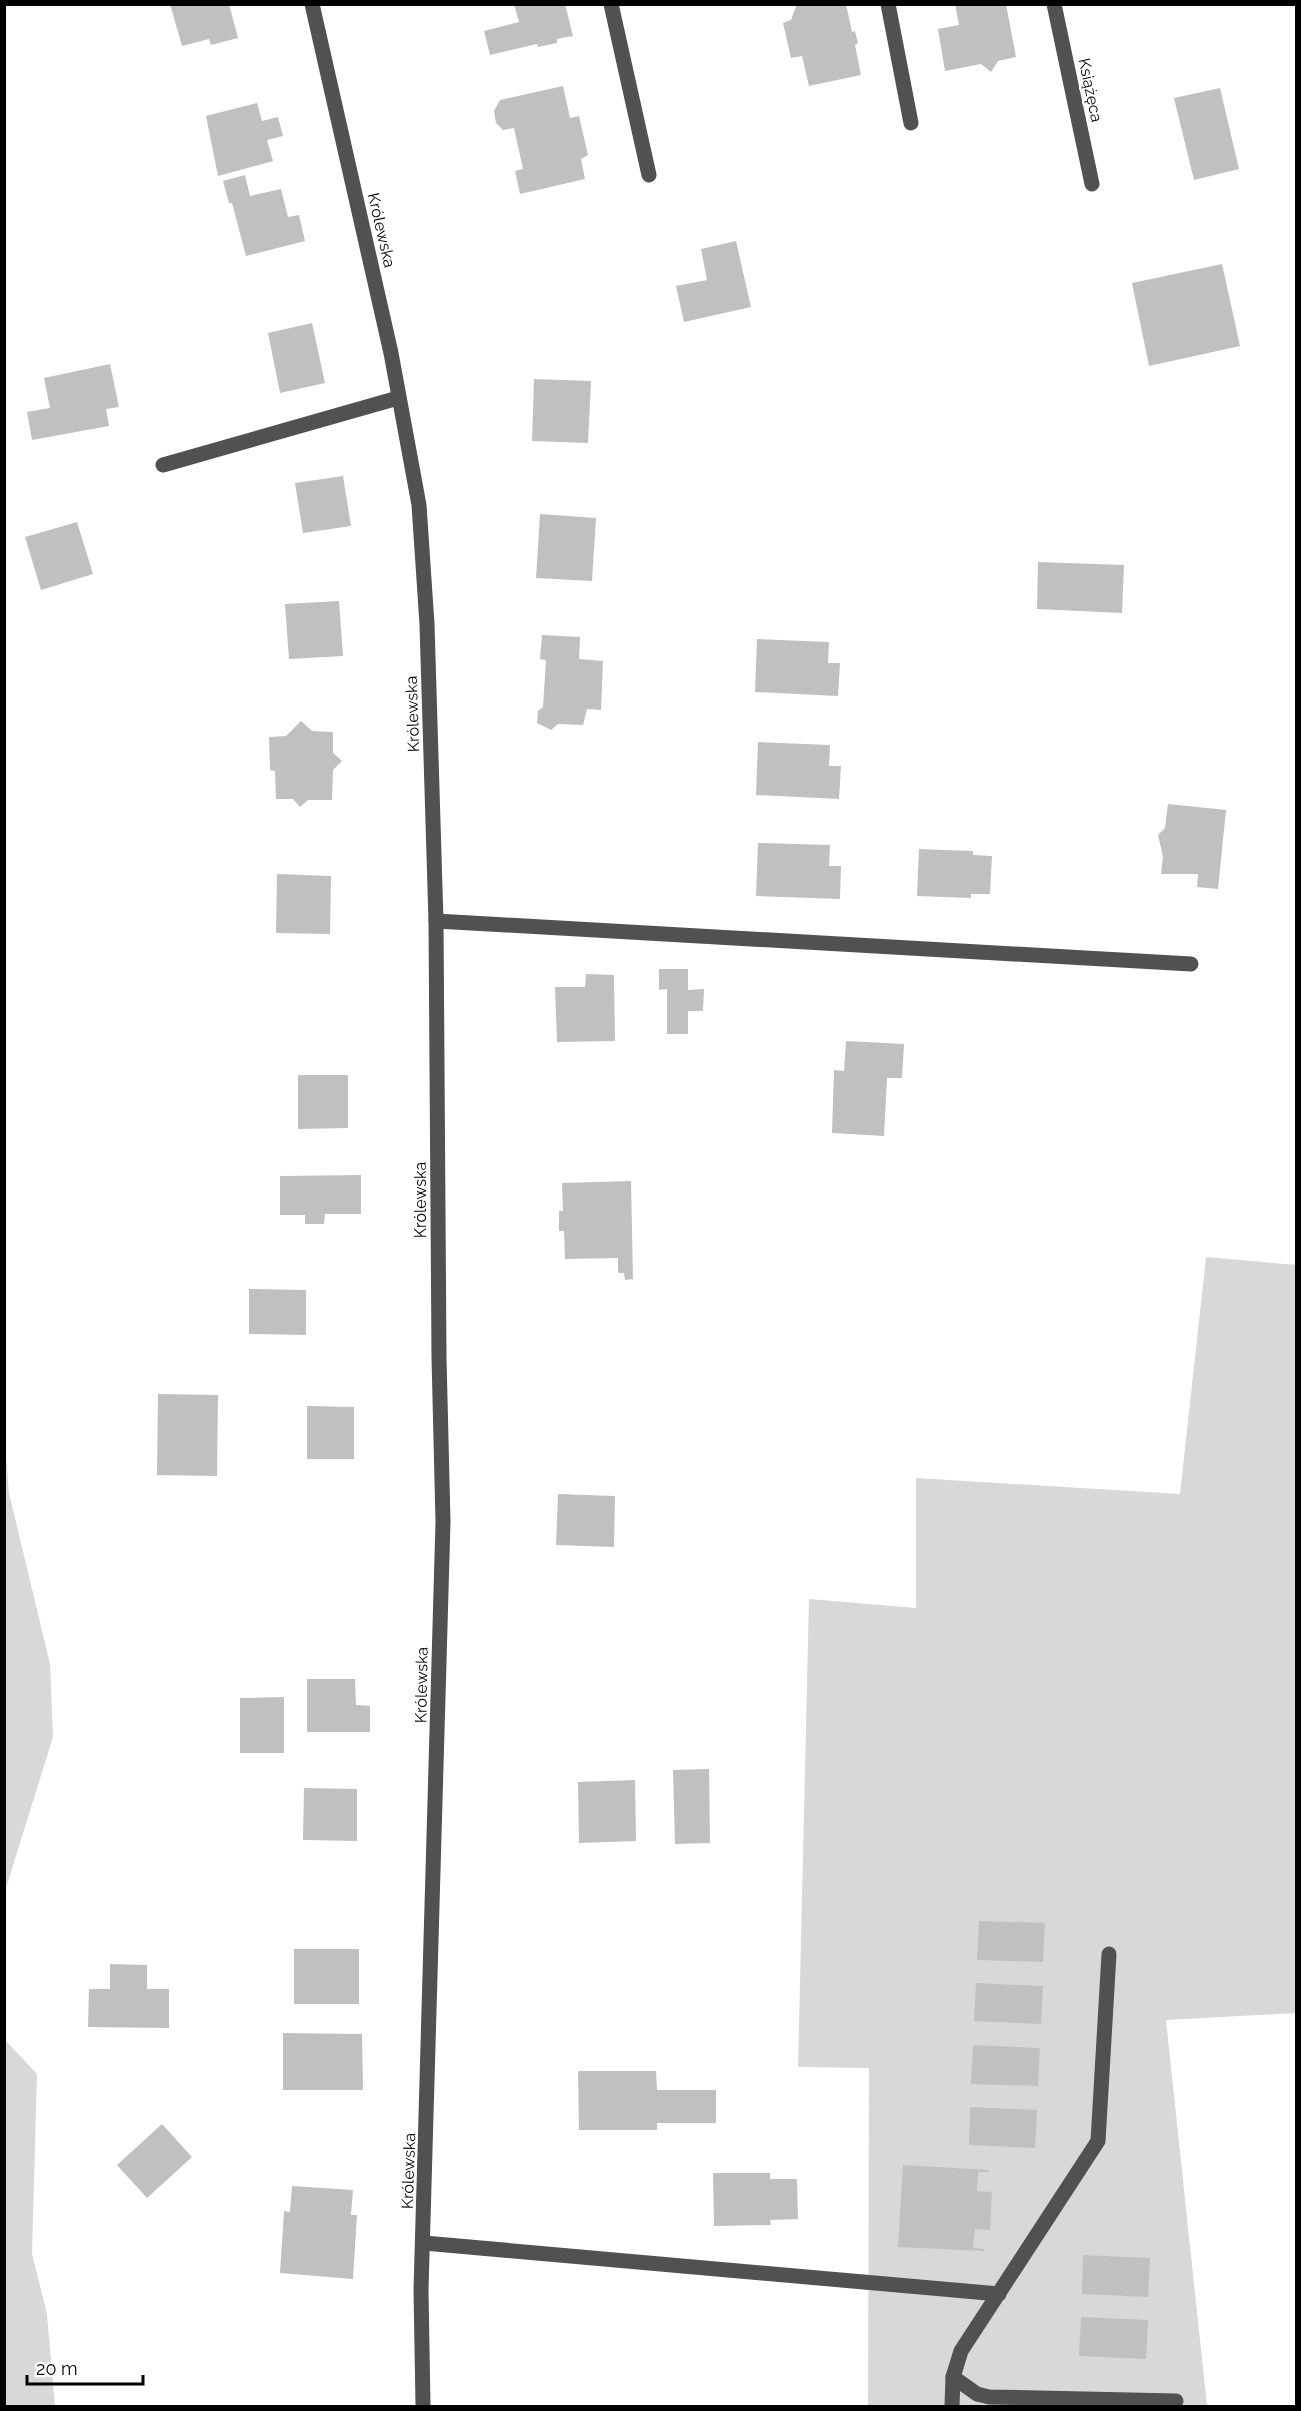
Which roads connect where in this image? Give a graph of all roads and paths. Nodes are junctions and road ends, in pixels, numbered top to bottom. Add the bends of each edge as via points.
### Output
1 (312, 4) edge
2 (611, 4) edge
3 (888, 4) edge
4 (1054, 4) edge
5 (911, 123) dead end
6 (649, 175) dead end
7 (1092, 184) dead end
8 (398, 399) junction
9 (163, 465) dead end
10 (436, 921) junction
11 (1191, 964) dead end
12 (1109, 1954) dead end
13 (424, 2243) junction
14 (999, 2294) junction
15 (953, 2377) junction
16 (1176, 2401) dead end
17 (423, 2406) edge
18 (952, 2406) edge

1 - 8 street, Królewska
2 - 6 street
3 - 5 street
4 - 7 street, Książęca
8 - 9 street
8 - 10 street, Królewska via 419,505 427,612
10 - 11 street
10 - 13 street, Królewska via 443,1522
12 - 14 street via 1098,2141
13 - 14 street
13 - 17 street, Królewska
14 - 15 street via 961,2351
15 - 16 street via 988,2397
15 - 18 street

